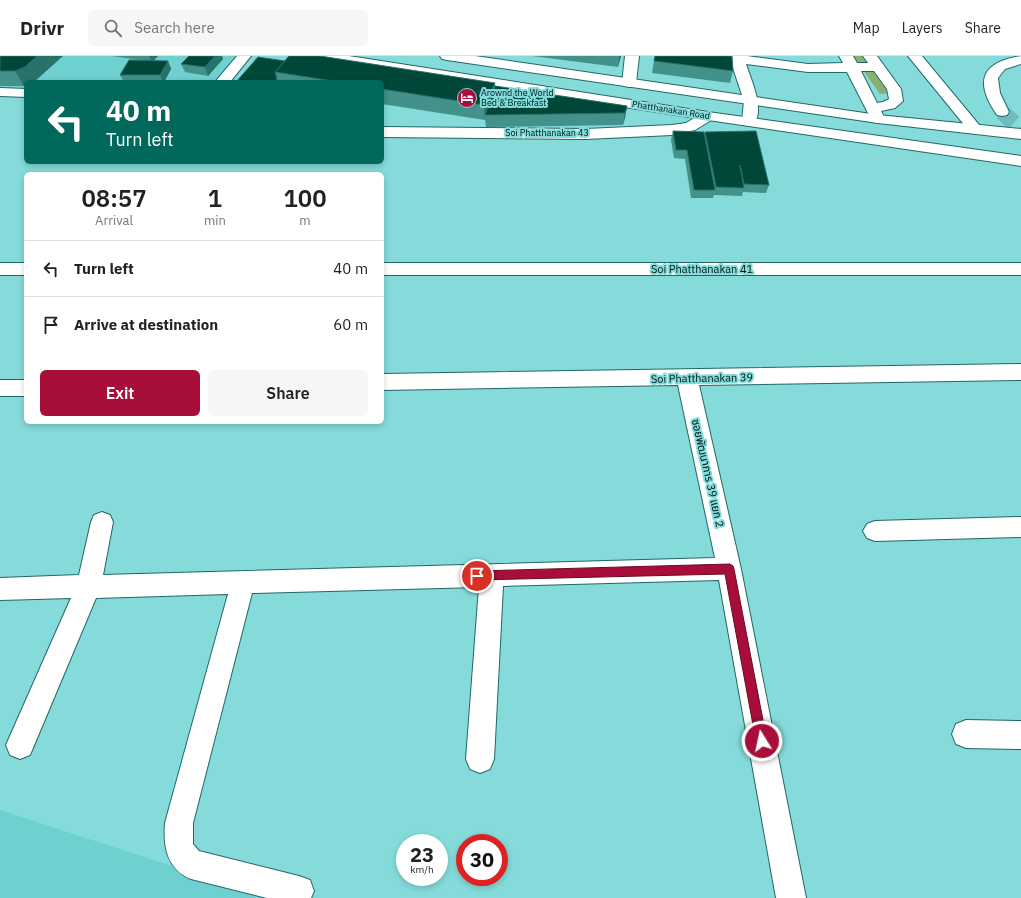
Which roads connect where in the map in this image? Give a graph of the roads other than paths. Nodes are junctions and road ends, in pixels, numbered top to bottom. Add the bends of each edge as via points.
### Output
1 (244, 56) edge
2 (322, 56) edge
3 (447, 56) edge
4 (632, 56) edge
5 (915, 56) edge
6 (737, 58) edge
7 (756, 59) edge
8 (1021, 60) edge
9 (874, 61) edge
10 (805, 62) edge
11 (849, 62) edge
12 (224, 80) edge
13 (630, 83) junction
14 (0, 92) edge
15 (24, 93) edge
16 (751, 100) junction
17 (1002, 112) tunnel mouth
18 (875, 113) junction
19 (708, 116) junction
20 (749, 122) junction
21 (974, 129) junction
22 (384, 132) edge
23 (1021, 134) edge
24 (1021, 161) edge
25 (0, 269) edge
26 (24, 269) edge
27 (384, 269) edge
28 (1021, 269) edge
29 (1021, 372) edge
30 (687, 378) junction
31 (384, 382) edge
32 (0, 388) edge
33 (24, 388) edge
34 (102, 522) dead end
35 (1021, 527) edge
36 (875, 531) dead end
37 (730, 569) junction
38 (492, 575) junction
39 (243, 582) junction
40 (88, 587) junction
41 (0, 589) edge
42 (966, 734) dead end
43 (1021, 735) edge
44 (20, 745) dead end
45 (480, 759) dead end
46 (299, 891) dead end
47 (791, 898) edge

1 - 12 street
2 - 19 street, Phatthanakan Road
3 - 13 street, Phatthanakan Road
4 - 13 street
5 - 21 street
6 - 7 street
6 - 16 street
7 - 10 street
8 - 17 street via 1010,61 992,73 990,90
9 - 11 street
9 - 18 street via 896,95 896,100
10 - 11 street
11 - 18 street
13 - 16 street, Phatthanakan Road
14 - 15 street
16 - 18 street, Phatthanakan Road
16 - 20 street
18 - 21 street, Phatthanakan Road
19 - 20 street, Phatthanakan Road
19 - 22 street, Soi Phatthanakan 43 via 690,127 638,132
20 - 24 street, Phatthanakan Road
21 - 23 street, Phatthanakan Road
25 - 26 street
27 - 28 street, Soi Phatthanakan 41
29 - 30 street, Soi Phatthanakan 39
30 - 31 street, Soi Phatthanakan 39
30 - 37 street, ซอยพัฒนาการ 39 แยก 2
32 - 33 street
34 - 40 street
35 - 36 street
37 - 38 street
37 - 47 street, ซอยพัฒนาการ 39 แยก 2
38 - 39 street
38 - 45 street
39 - 40 street
39 - 46 street via 179,823 178,846 191,864
40 - 41 street
40 - 44 street
42 - 43 street

